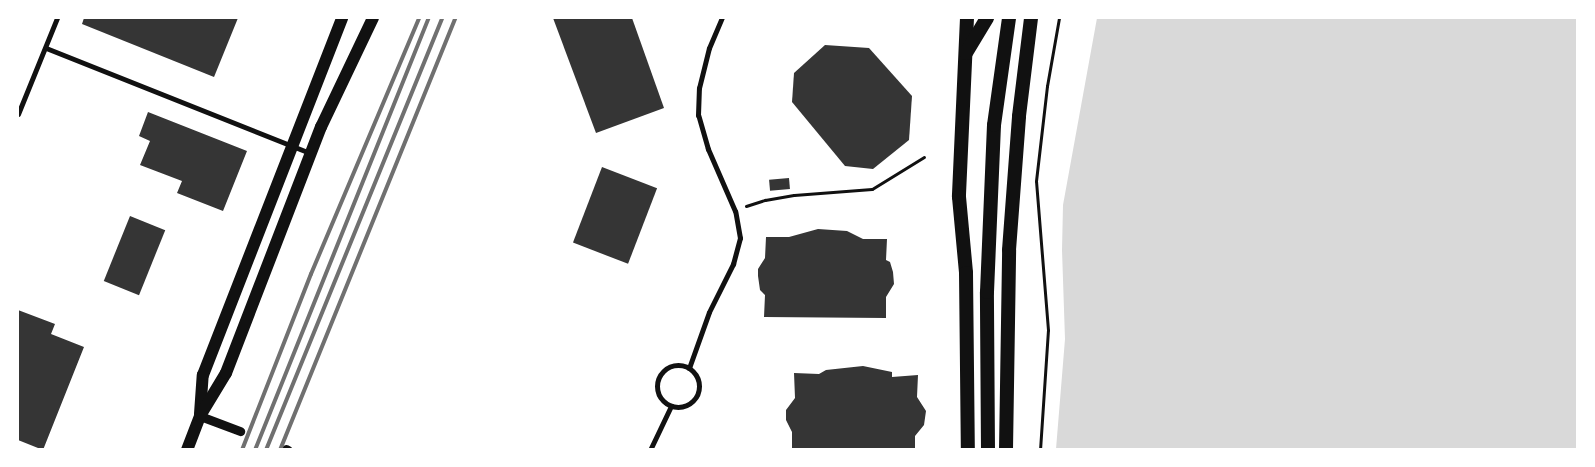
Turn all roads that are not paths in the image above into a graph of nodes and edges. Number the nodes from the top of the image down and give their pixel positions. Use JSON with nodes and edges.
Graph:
{"nodes":[{"id":1,"x":57,"y":18,"type":"edge"},
{"id":2,"x":342,"y":18,"type":"edge"},
{"id":3,"x":373,"y":18,"type":"edge"},
{"id":4,"x":722,"y":18,"type":"edge"},
{"id":5,"x":967,"y":18,"type":"edge"},
{"id":6,"x":987,"y":18,"type":"edge"},
{"id":7,"x":1009,"y":18,"type":"edge"},
{"id":8,"x":1031,"y":18,"type":"edge"},
{"id":9,"x":46,"y":48,"type":"junction"},
{"id":10,"x":965,"y":56,"type":"junction"},
{"id":11,"x":18,"y":114,"type":"edge"},
{"id":12,"x":290,"y":146,"type":"junction"},
{"id":13,"x":310,"y":154,"type":"junction"},
{"id":14,"x":688,"y":368,"type":"junction"},
{"id":15,"x":671,"y":406,"type":"junction"},
{"id":16,"x":200,"y":416,"type":"junction"},
{"id":17,"x":240,"y":431,"type":"dead end"},
{"id":18,"x":187,"y":450,"type":"edge"},
{"id":19,"x":650,"y":450,"type":"edge"},
{"id":20,"x":968,"y":450,"type":"edge"},
{"id":21,"x":988,"y":450,"type":"edge"},
{"id":22,"x":1006,"y":450,"type":"edge"}],
"edges":[{"from":1,"to":9,"type":"street"},
{"from":2,"to":12,"type":"main road"},
{"from":3,"to":13,"type":"main road"},
{"from":4,"to":14,"type":"street"},
{"from":5,"to":10,"type":"highway"},
{"from":6,"to":10,"type":"highway"},
{"from":7,"to":21,"type":"highway"},
{"from":8,"to":22,"type":"highway"},
{"from":9,"to":11,"type":"street"},
{"from":9,"to":12,"type":"street"},
{"from":10,"to":20,"type":"highway"},
{"from":12,"to":13,"type":"street"},
{"from":12,"to":16,"type":"main road"},
{"from":13,"to":16,"type":"main road"},
{"from":14,"to":15,"type":"street"},
{"from":14,"to":15,"type":"street"},
{"from":15,"to":19,"type":"street"},
{"from":16,"to":17,"type":"street"},
{"from":16,"to":18,"type":"main road"}]}
